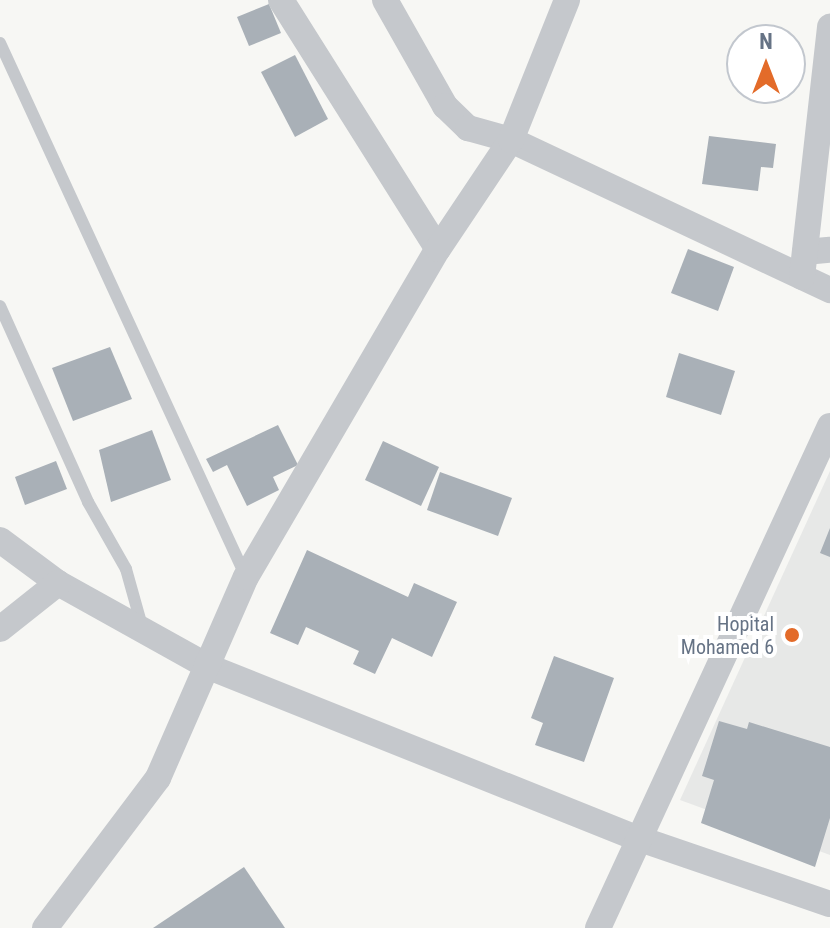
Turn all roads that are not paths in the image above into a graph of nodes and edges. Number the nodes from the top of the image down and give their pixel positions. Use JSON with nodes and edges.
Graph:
{"nodes":[{"id":1,"x":281,"y":0,"type":"edge"},
{"id":2,"x":385,"y":0,"type":"edge"},
{"id":3,"x":567,"y":0,"type":"edge"},
{"id":4,"x":830,"y":27,"type":"edge"},
{"id":5,"x":0,"y":43,"type":"edge"},
{"id":6,"x":511,"y":140,"type":"junction"},
{"id":7,"x":438,"y":249,"type":"junction"},
{"id":8,"x":813,"y":260,"type":"edge"},
{"id":9,"x":830,"y":290,"type":"edge"},
{"id":10,"x":0,"y":306,"type":"edge"},
{"id":11,"x":830,"y":426,"type":"edge"},
{"id":12,"x":0,"y":540,"type":"edge"},
{"id":13,"x":246,"y":577,"type":"junction"},
{"id":14,"x":58,"y":583,"type":"junction"},
{"id":15,"x":0,"y":629,"type":"edge"},
{"id":16,"x":143,"y":630,"type":"junction"},
{"id":17,"x":209,"y":667,"type":"junction"},
{"id":18,"x":637,"y":838,"type":"junction"},
{"id":19,"x":830,"y":904,"type":"edge"},
{"id":20,"x":45,"y":928,"type":"edge"},
{"id":21,"x":598,"y":928,"type":"edge"}],
"edges":[{"from":1,"to":7,"type":"street"},
{"from":2,"to":6,"type":"street"},
{"from":3,"to":6,"type":"street"},
{"from":4,"to":8,"type":"street"},
{"from":5,"to":13,"type":"lane"},
{"from":6,"to":7,"type":"street"},
{"from":6,"to":8,"type":"street"},
{"from":7,"to":13,"type":"street"},
{"from":8,"to":9,"type":"street"},
{"from":10,"to":16,"type":"lane"},
{"from":11,"to":18,"type":"street"},
{"from":12,"to":14,"type":"street"},
{"from":13,"to":17,"type":"street"},
{"from":14,"to":15,"type":"street"},
{"from":14,"to":16,"type":"street"},
{"from":16,"to":17,"type":"street"},
{"from":17,"to":18,"type":"street"},
{"from":17,"to":20,"type":"street"},
{"from":18,"to":19,"type":"street"},
{"from":18,"to":21,"type":"street"}]}
